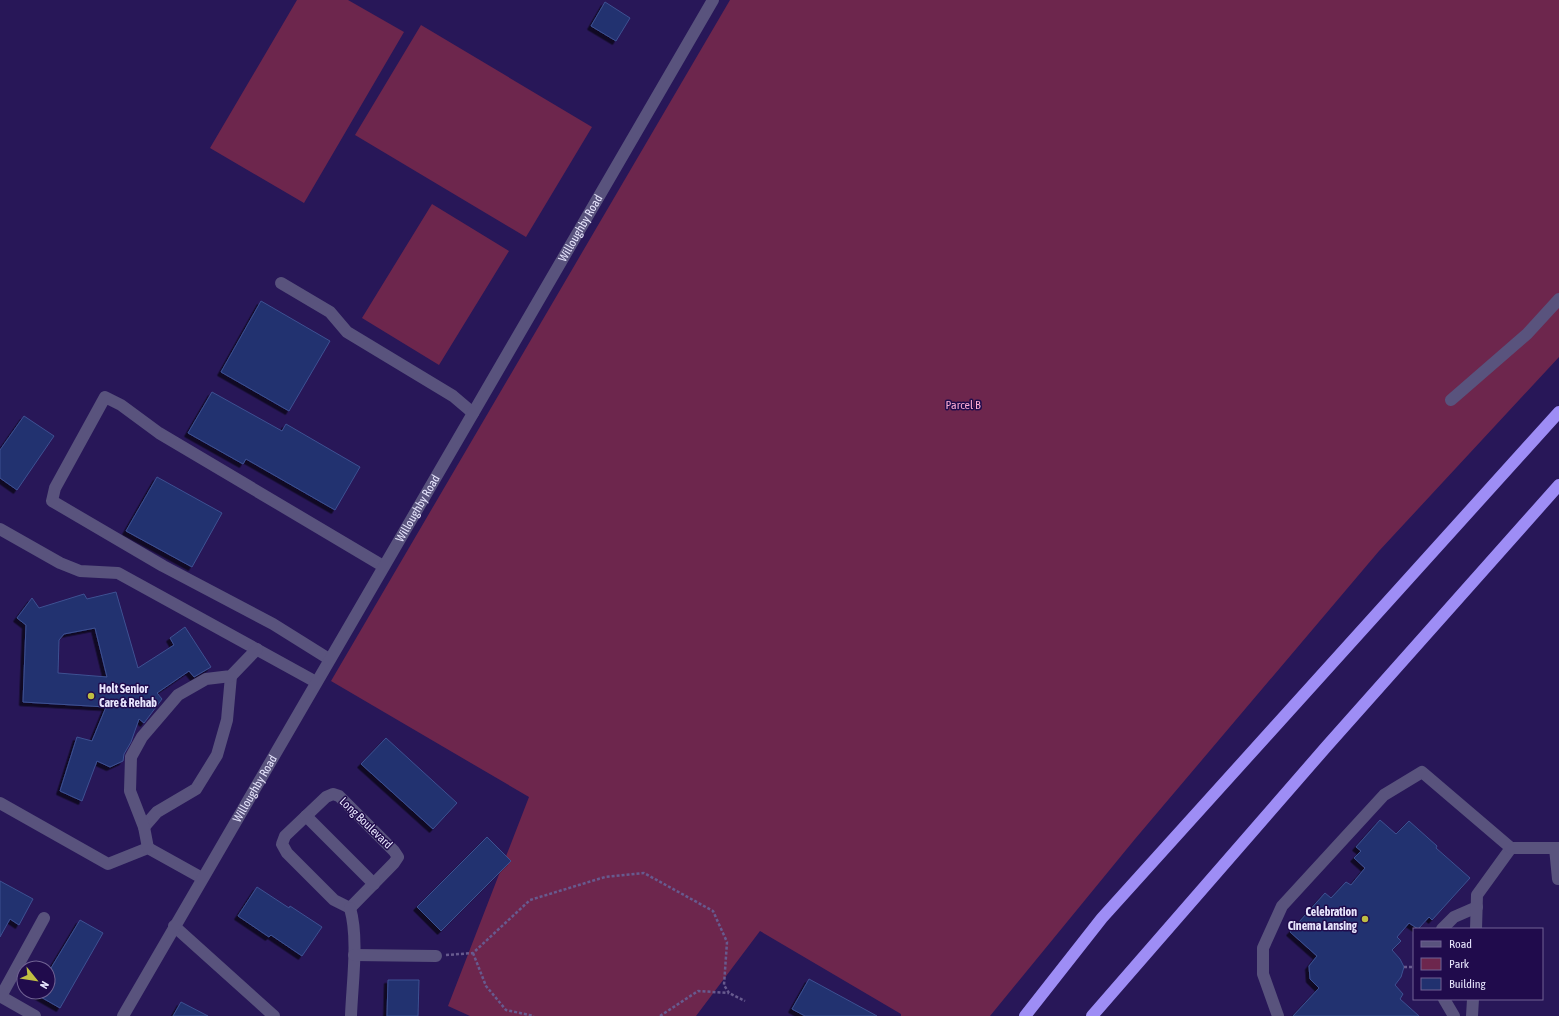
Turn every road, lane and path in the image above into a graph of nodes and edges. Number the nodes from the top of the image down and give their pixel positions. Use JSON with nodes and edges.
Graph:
{"nodes":[{"id":1,"x":712,"y":0,"type":"edge"},
{"id":2,"x":281,"y":283,"type":"dead end"},
{"id":3,"x":1559,"y":299,"type":"edge"},
{"id":4,"x":1451,"y":400,"type":"dead end"},
{"id":5,"x":1559,"y":412,"type":"edge"},
{"id":6,"x":473,"y":413,"type":"junction"},
{"id":7,"x":1559,"y":485,"type":"edge"},
{"id":8,"x":0,"y":529,"type":"edge"},
{"id":9,"x":383,"y":566,"type":"junction"},
{"id":10,"x":257,"y":649,"type":"junction"},
{"id":11,"x":329,"y":659,"type":"junction"},
{"id":12,"x":231,"y":676,"type":"junction"},
{"id":13,"x":316,"y":682,"type":"junction"},
{"id":14,"x":0,"y":803,"type":"edge"},
{"id":15,"x":306,"y":816,"type":"junction"},
{"id":16,"x":144,"y":827,"type":"junction"},
{"id":17,"x":148,"y":848,"type":"junction"},
{"id":18,"x":1511,"y":848,"type":"junction"},
{"id":19,"x":1557,"y":848,"type":"edge"},
{"id":20,"x":202,"y":878,"type":"junction"},
{"id":21,"x":1558,"y":879,"type":"dead end"},
{"id":22,"x":374,"y":884,"type":"junction"},
{"id":23,"x":1477,"y":906,"type":"junction"},
{"id":24,"x":350,"y":908,"type":"junction"},
{"id":25,"x":44,"y":918,"type":"dead end"},
{"id":26,"x":174,"y":926,"type":"junction"},
{"id":27,"x":1443,"y":928,"type":"edge"},
{"id":28,"x":1476,"y":928,"type":"edge"},
{"id":29,"x":473,"y":953,"type":"junction"},
{"id":30,"x":354,"y":955,"type":"junction"},
{"id":31,"x":436,"y":956,"type":"joint"},
{"id":32,"x":1404,"y":967,"type":"dead end"},
{"id":33,"x":1413,"y":967,"type":"edge"},
{"id":34,"x":729,"y":993,"type":"junction"},
{"id":35,"x":0,"y":996,"type":"edge"},
{"id":36,"x":1445,"y":1000,"type":"edge"},
{"id":37,"x":1473,"y":1000,"type":"edge"},
{"id":38,"x":745,"y":1001,"type":"dead end"},
{"id":39,"x":35,"y":1016,"type":"edge"},
{"id":40,"x":123,"y":1016,"type":"edge"},
{"id":41,"x":274,"y":1016,"type":"edge"},
{"id":42,"x":351,"y":1016,"type":"edge"},
{"id":43,"x":534,"y":1016,"type":"edge"},
{"id":44,"x":660,"y":1016,"type":"edge"},
{"id":45,"x":1025,"y":1016,"type":"edge"},
{"id":46,"x":1092,"y":1016,"type":"edge"},
{"id":47,"x":1278,"y":1016,"type":"edge"},
{"id":48,"x":1454,"y":1016,"type":"edge"},
{"id":49,"x":1472,"y":1016,"type":"edge"}],
"edges":[{"from":1,"to":6,"type":"street","name":"Willoughby Road"},
{"from":2,"to":6,"type":"street"},
{"from":3,"to":4,"type":"street"},
{"from":5,"to":45,"type":"highway"},
{"from":6,"to":9,"type":"street","name":"Willoughby Road"},
{"from":7,"to":46,"type":"highway"},
{"from":8,"to":10,"type":"street"},
{"from":9,"to":11,"type":"street","name":"Willoughby Road"},
{"from":9,"to":11,"type":"street"},
{"from":10,"to":12,"type":"street"},
{"from":10,"to":13,"type":"street"},
{"from":11,"to":13,"type":"street","name":"Willoughby Road"},
{"from":12,"to":16,"type":"street"},
{"from":12,"to":16,"type":"street"},
{"from":13,"to":20,"type":"street","name":"Willoughby Road"},
{"from":14,"to":17,"type":"street"},
{"from":15,"to":22,"type":"street"},
{"from":15,"to":22,"type":"street","name":"Long Boulevard"},
{"from":15,"to":24,"type":"street","name":"Long Boulevard"},
{"from":16,"to":17,"type":"street"},
{"from":17,"to":20,"type":"street"},
{"from":18,"to":19,"type":"street"},
{"from":18,"to":23,"type":"street"},
{"from":18,"to":47,"type":"street"},
{"from":19,"to":21,"type":"street"},
{"from":20,"to":26,"type":"street","name":"Willoughby Road"},
{"from":22,"to":24,"type":"street","name":"Long Boulevard"},
{"from":23,"to":27,"type":"street"},
{"from":23,"to":28,"type":"street"},
{"from":24,"to":30,"type":"street"},
{"from":25,"to":35,"type":"street"},
{"from":26,"to":40,"type":"street","name":"Willoughby Road"},
{"from":26,"to":41,"type":"street"},
{"from":29,"to":31,"type":"path"},
{"from":29,"to":34,"type":"path"},
{"from":29,"to":43,"type":"path"},
{"from":30,"to":31,"type":"street"},
{"from":30,"to":42,"type":"street"},
{"from":32,"to":33,"type":"path"},
{"from":34,"to":38,"type":"path"},
{"from":34,"to":44,"type":"path"},
{"from":35,"to":39,"type":"street"},
{"from":36,"to":48,"type":"street"},
{"from":37,"to":49,"type":"street"}]}
